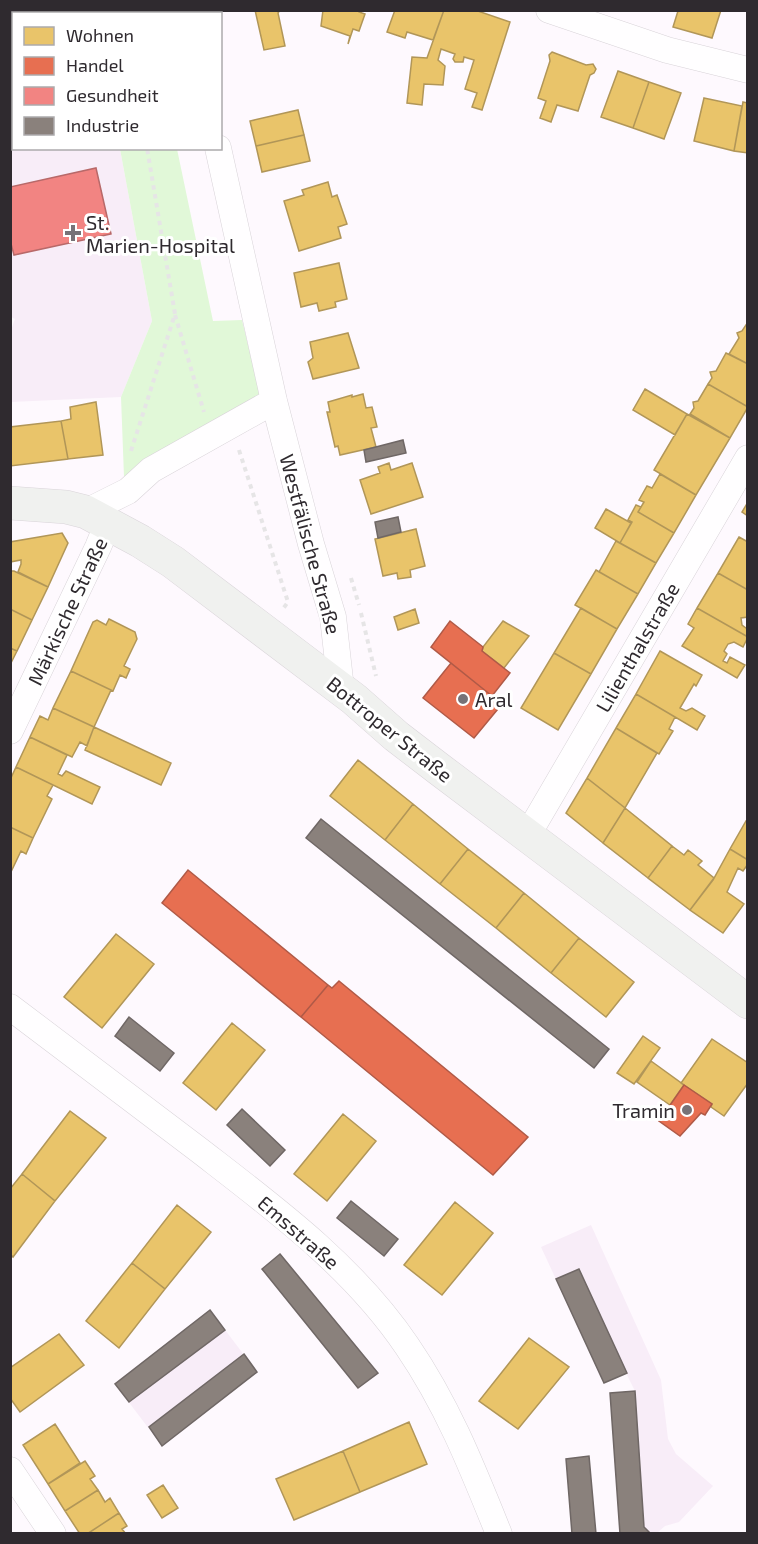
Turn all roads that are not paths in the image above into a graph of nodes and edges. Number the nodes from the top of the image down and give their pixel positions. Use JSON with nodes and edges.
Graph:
{"nodes":[{"id":1,"x":549,"y":10,"type":"edge"},
{"id":2,"x":747,"y":70,"type":"edge"},
{"id":3,"x":218,"y":150,"type":"edge"},
{"id":4,"x":274,"y":400,"type":"junction"},
{"id":5,"x":747,"y":458,"type":"edge"},
{"id":6,"x":10,"y":503,"type":"edge"},
{"id":7,"x":97,"y":518,"type":"junction"},
{"id":8,"x":341,"y":690,"type":"junction"},
{"id":9,"x":10,"y":730,"type":"edge"},
{"id":10,"x":526,"y":836,"type":"junction"},
{"id":11,"x":747,"y":1002,"type":"edge"},
{"id":12,"x":10,"y":1007,"type":"edge"},
{"id":13,"x":10,"y":1470,"type":"edge"},
{"id":14,"x":52,"y":1533,"type":"edge"},
{"id":15,"x":499,"y":1533,"type":"edge"}],
"edges":[{"from":1,"to":2,"type":"street"},
{"from":3,"to":4,"type":"street","name":"Westfälische Straße"},
{"from":4,"to":7,"type":"street"},
{"from":4,"to":8,"type":"street","name":"Westfälische Straße"},
{"from":5,"to":10,"type":"street","name":"Lilienthalstraße"},
{"from":6,"to":7,"type":"main road","name":"Bottroper Straße"},
{"from":7,"to":8,"type":"main road","name":"Bottroper Straße"},
{"from":7,"to":9,"type":"street","name":"Märkische Straße"},
{"from":8,"to":10,"type":"main road","name":"Bottroper Straße"},
{"from":10,"to":11,"type":"main road","name":"Bottroper Straße"},
{"from":12,"to":15,"type":"street","name":"Emsstraße"},
{"from":13,"to":14,"type":"street"}]}
